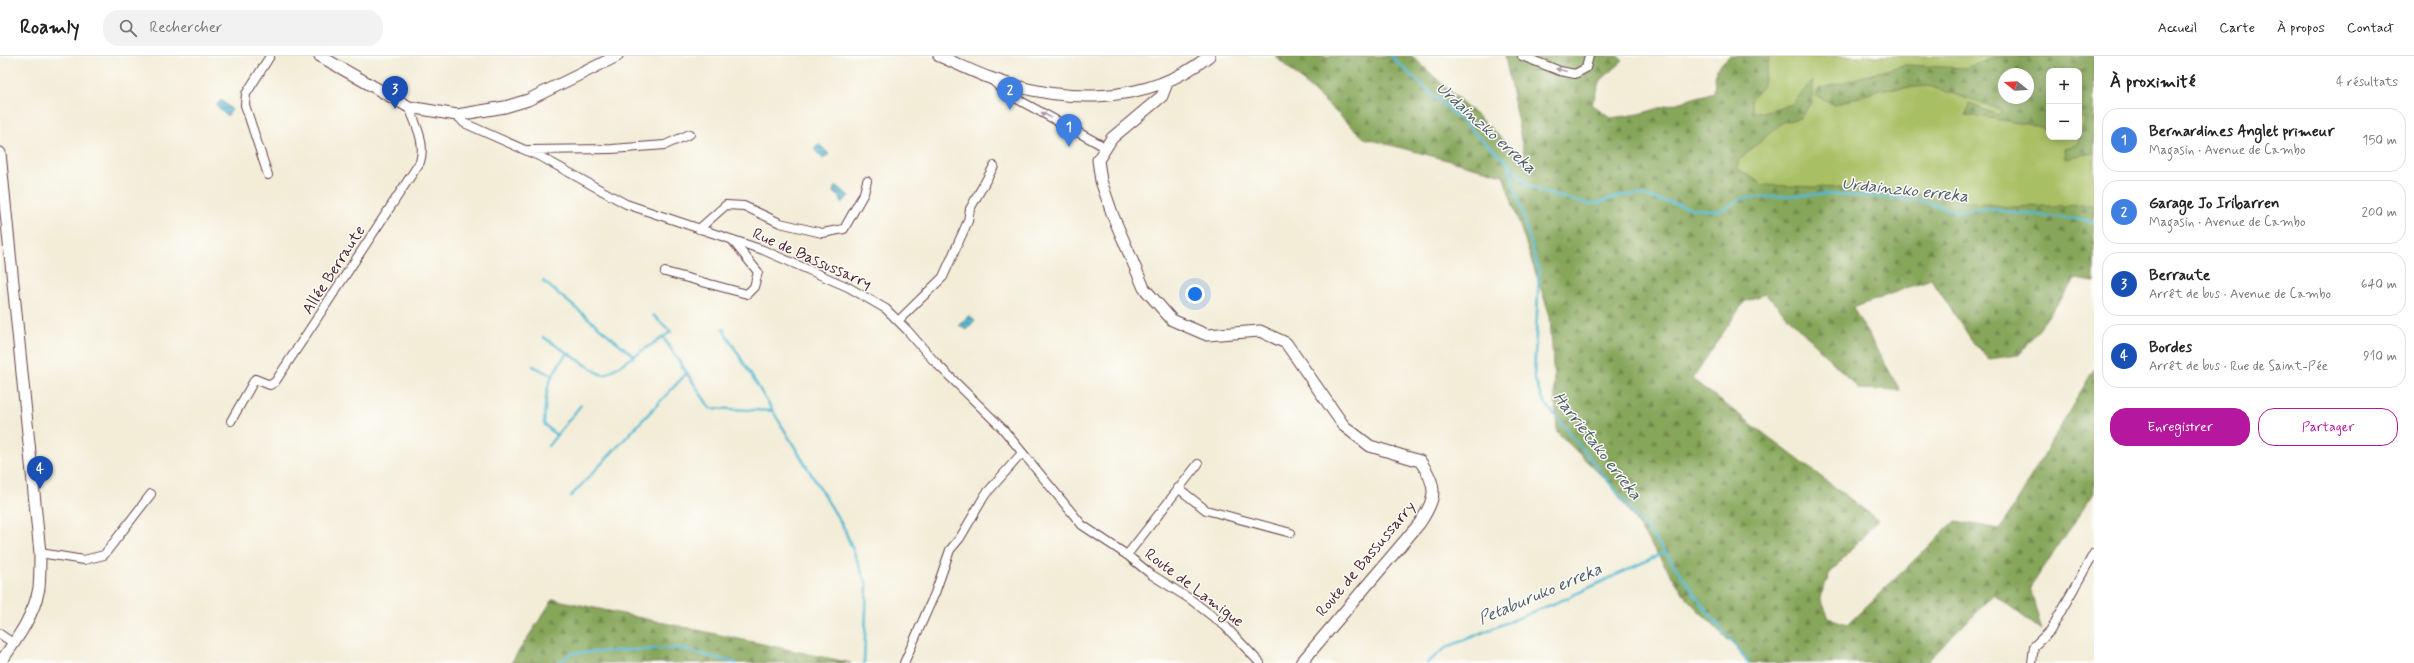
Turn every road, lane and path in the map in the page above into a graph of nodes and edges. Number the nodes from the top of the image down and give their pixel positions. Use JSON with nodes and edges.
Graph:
{"nodes":[{"id":1,"x":270,"y":56,"type":"edge"},
{"id":2,"x":320,"y":56,"type":"edge"},
{"id":3,"x":617,"y":56,"type":"edge"},
{"id":4,"x":940,"y":56,"type":"edge"},
{"id":5,"x":1209,"y":56,"type":"edge"},
{"id":6,"x":1522,"y":56,"type":"edge"},
{"id":7,"x":1589,"y":56,"type":"edge"},
{"id":8,"x":990,"y":78,"type":"junction"},
{"id":9,"x":1167,"y":83,"type":"junction"},
{"id":10,"x":409,"y":107,"type":"junction"},
{"id":11,"x":457,"y":115,"type":"junction"},
{"id":12,"x":690,"y":134,"type":"dead end"},
{"id":13,"x":1105,"y":147,"type":"junction"},
{"id":14,"x":526,"y":150,"type":"junction"},
{"id":15,"x":0,"y":153,"type":"edge"},
{"id":16,"x":994,"y":166,"type":"dead end"},
{"id":17,"x":268,"y":175,"type":"dead end"},
{"id":18,"x":866,"y":181,"type":"dead end"},
{"id":19,"x":699,"y":229,"type":"junction"},
{"id":20,"x":732,"y":240,"type":"junction"},
{"id":21,"x":665,"y":272,"type":"dead end"},
{"id":22,"x":898,"y":321,"type":"junction"},
{"id":23,"x":231,"y":421,"type":"dead end"},
{"id":24,"x":1022,"y":453,"type":"junction"},
{"id":25,"x":1198,"y":464,"type":"dead end"},
{"id":26,"x":1178,"y":488,"type":"junction"},
{"id":27,"x":151,"y":494,"type":"dead end"},
{"id":28,"x":1291,"y":533,"type":"dead end"},
{"id":29,"x":40,"y":553,"type":"junction"},
{"id":30,"x":1127,"y":554,"type":"junction"},
{"id":31,"x":2094,"y":554,"type":"edge"},
{"id":32,"x":0,"y":634,"type":"edge"},
{"id":33,"x":13,"y":643,"type":"junction"},
{"id":34,"x":0,"y":663,"type":"edge"},
{"id":35,"x":904,"y":663,"type":"edge"},
{"id":36,"x":1260,"y":663,"type":"edge"},
{"id":37,"x":1301,"y":663,"type":"edge"},
{"id":38,"x":2032,"y":663,"type":"edge"}],
"edges":[{"from":1,"to":17,"type":"street"},
{"from":2,"to":10,"type":"street"},
{"from":3,"to":11,"type":"street"},
{"from":4,"to":8,"type":"street"},
{"from":5,"to":9,"type":"street"},
{"from":7,"to":6,"type":"street","one_way":true},
{"from":8,"to":9,"type":"street"},
{"from":13,"to":8,"type":"street","one_way":true},
{"from":9,"to":13,"type":"street","name":"Route de Bassussarry"},
{"from":10,"to":11,"type":"street"},
{"from":10,"to":23,"type":"street","name":"Allée Berraute"},
{"from":11,"to":14,"type":"street","name":"Rue de Bassussarry"},
{"from":12,"to":14,"type":"street"},
{"from":13,"to":37,"type":"street","name":"Route de Bassussarry"},
{"from":14,"to":19,"type":"street","name":"Rue de Bassussarry"},
{"from":15,"to":29,"type":"street"},
{"from":16,"to":22,"type":"street"},
{"from":18,"to":19,"type":"street"},
{"from":19,"to":20,"type":"street","name":"Rue de Bassussarry"},
{"from":20,"to":21,"type":"street"},
{"from":20,"to":22,"type":"street","name":"Rue de Bassussarry"},
{"from":22,"to":24,"type":"street","name":"Rue de Bassussarry"},
{"from":24,"to":30,"type":"street","name":"Rue de Bassussarry"},
{"from":24,"to":35,"type":"street"},
{"from":25,"to":26,"type":"street"},
{"from":26,"to":28,"type":"street"},
{"from":26,"to":30,"type":"street"},
{"from":27,"to":29,"type":"street"},
{"from":29,"to":33,"type":"street"},
{"from":30,"to":36,"type":"street","name":"Route de Lamigue"},
{"from":31,"to":38,"type":"street"},
{"from":32,"to":33,"type":"street"},
{"from":33,"to":34,"type":"street"}]}
